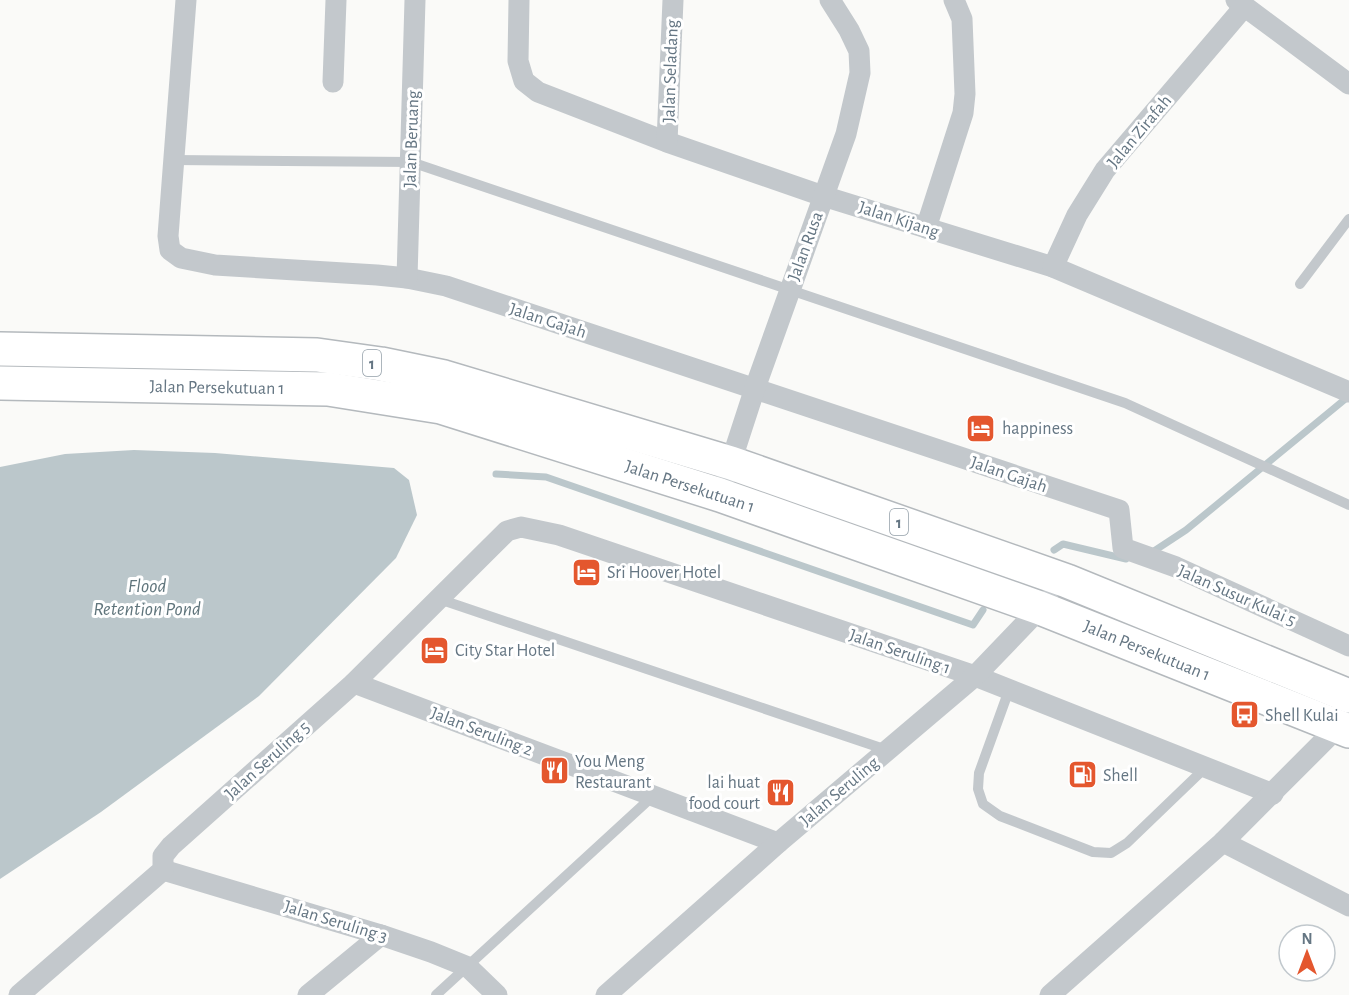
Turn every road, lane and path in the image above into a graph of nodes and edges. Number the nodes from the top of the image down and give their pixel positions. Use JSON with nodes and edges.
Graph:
{"nodes":[{"id":1,"x":186,"y":0,"type":"edge"},
{"id":2,"x":336,"y":0,"type":"edge"},
{"id":3,"x":415,"y":0,"type":"edge"},
{"id":4,"x":519,"y":0,"type":"edge"},
{"id":5,"x":673,"y":0,"type":"edge"},
{"id":6,"x":830,"y":0,"type":"edge"},
{"id":7,"x":954,"y":0,"type":"edge"},
{"id":8,"x":1240,"y":3,"type":"edge"},
{"id":9,"x":333,"y":82,"type":"dead end"},
{"id":10,"x":1349,"y":84,"type":"edge"},
{"id":11,"x":667,"y":142,"type":"junction"},
{"id":12,"x":174,"y":160,"type":"junction"},
{"id":13,"x":411,"y":162,"type":"junction"},
{"id":14,"x":823,"y":195,"type":"junction"},
{"id":15,"x":1349,"y":219,"type":"edge"},
{"id":16,"x":926,"y":228,"type":"junction"},
{"id":17,"x":1053,"y":267,"type":"junction"},
{"id":18,"x":407,"y":278,"type":"junction"},
{"id":19,"x":1300,"y":284,"type":"dead end"},
{"id":20,"x":790,"y":290,"type":"junction"},
{"id":21,"x":0,"y":349,"type":"edge"},
{"id":22,"x":0,"y":383,"type":"edge"},
{"id":23,"x":755,"y":388,"type":"junction"},
{"id":24,"x":1349,"y":392,"type":"edge"},
{"id":25,"x":731,"y":463,"type":"junction"},
{"id":26,"x":720,"y":495,"type":"junction"},
{"id":27,"x":1349,"y":505,"type":"edge"},
{"id":28,"x":521,"y":527,"type":"joint"},
{"id":29,"x":1123,"y":548,"type":"joint"},
{"id":30,"x":1068,"y":581,"type":"junction"},
{"id":31,"x":439,"y":598,"type":"junction"},
{"id":32,"x":1040,"y":608,"type":"junction"},
{"id":33,"x":1349,"y":646,"type":"edge"},
{"id":34,"x":975,"y":676,"type":"junction"},
{"id":35,"x":354,"y":683,"type":"junction"},
{"id":36,"x":1009,"y":690,"type":"junction"},
{"id":37,"x":1346,"y":717,"type":"edge"},
{"id":38,"x":888,"y":750,"type":"junction"},
{"id":39,"x":1205,"y":768,"type":"junction"},
{"id":40,"x":1273,"y":794,"type":"junction"},
{"id":41,"x":653,"y":796,"type":"junction"},
{"id":42,"x":1223,"y":842,"type":"junction"},
{"id":43,"x":778,"y":843,"type":"junction"},
{"id":44,"x":163,"y":870,"type":"junction"},
{"id":45,"x":1349,"y":906,"type":"edge"},
{"id":46,"x":381,"y":935,"type":"junction"},
{"id":47,"x":468,"y":967,"type":"junction"},
{"id":48,"x":19,"y":995,"type":"edge"},
{"id":49,"x":308,"y":995,"type":"edge"},
{"id":50,"x":436,"y":995,"type":"edge"},
{"id":51,"x":497,"y":995,"type":"edge"},
{"id":52,"x":606,"y":995,"type":"edge"},
{"id":53,"x":1050,"y":995,"type":"edge"}],
"edges":[{"from":1,"to":12,"type":"street","name":"Jalan Gajah"},
{"from":2,"to":9,"type":"street"},
{"from":3,"to":13,"type":"street","name":"Jalan Beruang"},
{"from":4,"to":11,"type":"street","name":"Jalan Kijang"},
{"from":5,"to":11,"type":"street","name":"Jalan Seladang"},
{"from":6,"to":14,"type":"street","name":"Jalan Rusa"},
{"from":7,"to":16,"type":"street"},
{"from":8,"to":10,"type":"street"},
{"from":8,"to":17,"type":"street","name":"Jalan Zirafah"},
{"from":11,"to":14,"type":"street","name":"Jalan Kijang"},
{"from":12,"to":13,"type":"lane"},
{"from":12,"to":18,"type":"street","name":"Jalan Gajah"},
{"from":13,"to":18,"type":"street","name":"Jalan Beruang"},
{"from":13,"to":20,"type":"lane"},
{"from":14,"to":16,"type":"street","name":"Jalan Kijang"},
{"from":14,"to":20,"type":"street","name":"Jalan Rusa"},
{"from":15,"to":19,"type":"lane"},
{"from":16,"to":17,"type":"street","name":"Jalan Kijang"},
{"from":17,"to":24,"type":"street","name":"Jalan Kijang"},
{"from":18,"to":23,"type":"street","name":"Jalan Gajah"},
{"from":20,"to":23,"type":"street","name":"Jalan Rusa"},
{"from":20,"to":27,"type":"lane"},
{"from":21,"to":25,"type":"highway","name":"Jalan Persekutuan 1","number":"1"},
{"from":22,"to":26,"type":"highway","name":"Jalan Persekutuan 1","number":"1"},
{"from":23,"to":25,"type":"street","name":"Jalan Rusa"},
{"from":23,"to":29,"type":"street","name":"Jalan Gajah"},
{"from":25,"to":26,"type":"street","name":"Jalan Rusa"},
{"from":25,"to":30,"type":"highway","name":"Jalan Persekutuan 1","number":"1"},
{"from":26,"to":32,"type":"highway","name":"Jalan Persekutuan 1","number":"1"},
{"from":28,"to":31,"type":"street","name":"Jalan Seruling 5"},
{"from":28,"to":34,"type":"street","name":"Jalan Seruling 1"},
{"from":29,"to":33,"type":"street","name":"Jalan Susur Kulai 5"},
{"from":30,"to":32,"type":"street","name":"Jalan Seruling"},
{"from":30,"to":37,"type":"highway","name":"Jalan Persekutuan 1","number":"1"},
{"from":31,"to":35,"type":"street","name":"Jalan Seruling 5"},
{"from":31,"to":38,"type":"lane"},
{"from":32,"to":34,"type":"street","name":"Jalan Seruling"},
{"from":32,"to":37,"type":"highway","name":"Jalan Persekutuan 1","number":"1"},
{"from":34,"to":36,"type":"street","name":"Jalan Seruling 1"},
{"from":34,"to":38,"type":"street","name":"Jalan Seruling"},
{"from":35,"to":41,"type":"street","name":"Jalan Seruling 2"},
{"from":35,"to":44,"type":"street","name":"Jalan Seruling 5"},
{"from":36,"to":39,"type":"street","name":"Jalan Seruling 1"},
{"from":36,"to":39,"type":"lane"},
{"from":37,"to":40,"type":"street"},
{"from":38,"to":43,"type":"street","name":"Jalan Seruling"},
{"from":39,"to":40,"type":"street","name":"Jalan Seruling 1"},
{"from":40,"to":42,"type":"street"},
{"from":41,"to":43,"type":"street","name":"Jalan Seruling 2"},
{"from":41,"to":47,"type":"lane"},
{"from":42,"to":45,"type":"street"},
{"from":42,"to":53,"type":"street"},
{"from":43,"to":52,"type":"street","name":"Jalan Seruling"},
{"from":44,"to":46,"type":"street","name":"Jalan Seruling 3"},
{"from":44,"to":48,"type":"street","name":"Jalan Seruling 5"},
{"from":46,"to":47,"type":"street","name":"Jalan Seruling 3"},
{"from":46,"to":49,"type":"street"},
{"from":47,"to":50,"type":"lane"},
{"from":47,"to":51,"type":"street","name":"Jalan Seruling 3"}]}
